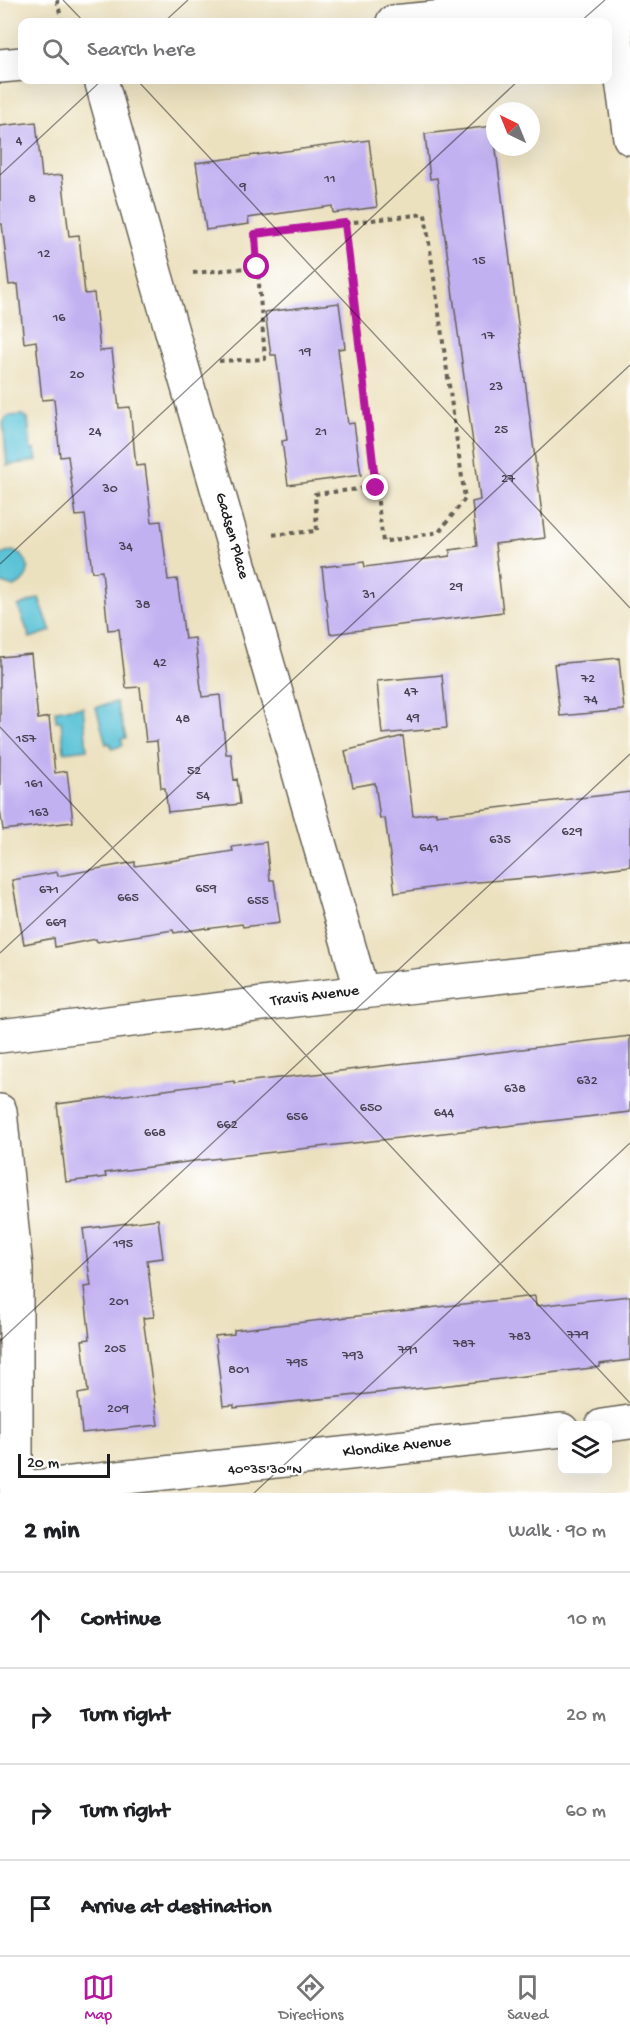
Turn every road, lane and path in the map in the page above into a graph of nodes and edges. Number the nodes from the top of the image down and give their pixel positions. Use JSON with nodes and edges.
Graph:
{"nodes":[{"id":1,"x":57,"y":0,"type":"edge"},
{"id":2,"x":615,"y":0,"type":"edge"},
{"id":3,"x":61,"y":18,"type":"edge"},
{"id":4,"x":433,"y":18,"type":"edge"},
{"id":5,"x":18,"y":64,"type":"edge"},
{"id":6,"x":0,"y":66,"type":"edge"},
{"id":7,"x":102,"y":84,"type":"edge"},
{"id":8,"x":630,"y":138,"type":"edge"},
{"id":9,"x":345,"y":223,"type":"junction"},
{"id":10,"x":257,"y":267,"type":"junction"},
{"id":11,"x":193,"y":273,"type":"dead end"},
{"id":12,"x":219,"y":362,"type":"dead end"},
{"id":13,"x":376,"y":488,"type":"junction"},
{"id":14,"x":269,"y":535,"type":"dead end"},
{"id":15,"x":630,"y":962,"type":"edge"},
{"id":16,"x":362,"y":992,"type":"junction"},
{"id":17,"x":0,"y":1036,"type":"edge"},
{"id":18,"x":0,"y":1111,"type":"edge"},
{"id":19,"x":630,"y":1422,"type":"edge"},
{"id":20,"x":612,"y":1424,"type":"edge"},
{"id":21,"x":558,"y":1430,"type":"edge"},
{"id":22,"x":16,"y":1491,"type":"edge"}],
"edges":[{"from":1,"to":3,"type":"path"},
{"from":2,"to":4,"type":"street"},
{"from":2,"to":8,"type":"street"},
{"from":5,"to":6,"type":"street"},
{"from":7,"to":16,"type":"street","name":"Gadsen Place"},
{"from":9,"to":10,"type":"path"},
{"from":9,"to":13,"type":"path"},
{"from":9,"to":13,"type":"path"},
{"from":10,"to":11,"type":"path"},
{"from":10,"to":12,"type":"path"},
{"from":13,"to":14,"type":"path"},
{"from":15,"to":16,"type":"street","name":"Travis Avenue"},
{"from":16,"to":17,"type":"street","name":"Travis Avenue"},
{"from":18,"to":22,"type":"street"},
{"from":19,"to":20,"type":"street"},
{"from":21,"to":22,"type":"street","name":"Klondike Avenue"}]}
